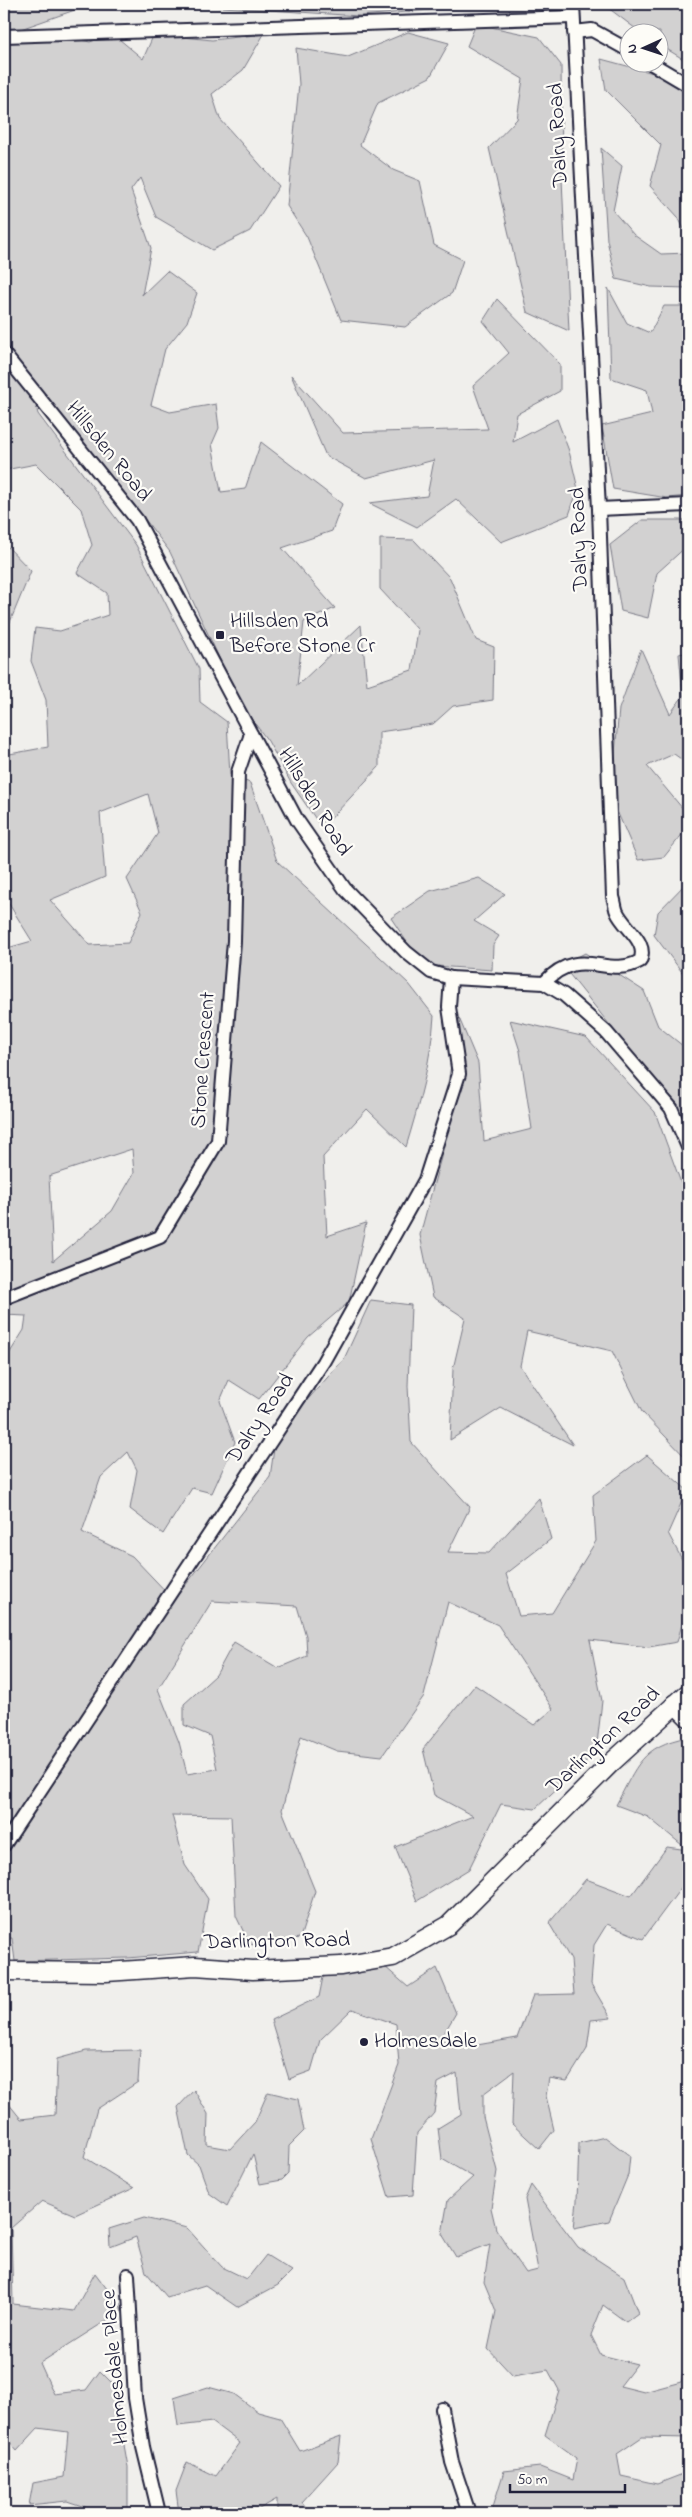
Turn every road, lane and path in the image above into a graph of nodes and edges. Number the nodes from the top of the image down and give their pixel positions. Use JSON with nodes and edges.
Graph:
{"nodes":[{"id":1,"x":573,"y":10,"type":"edge"},
{"id":2,"x":574,"y":32,"type":"junction"},
{"id":3,"x":4,"y":36,"type":"edge"},
{"id":4,"x":620,"y":45,"type":"edge"},
{"id":5,"x":666,"y":72,"type":"edge"},
{"id":6,"x":688,"y":85,"type":"edge"},
{"id":7,"x":4,"y":354,"type":"edge"},
{"id":8,"x":688,"y":505,"type":"edge"},
{"id":9,"x":599,"y":509,"type":"junction"},
{"id":10,"x":251,"y":734,"type":"junction"},
{"id":11,"x":451,"y":978,"type":"junction"},
{"id":12,"x":544,"y":983,"type":"junction"},
{"id":13,"x":688,"y":1147,"type":"edge"},
{"id":14,"x":4,"y":1298,"type":"edge"},
{"id":15,"x":682,"y":1698,"type":"edge"},
{"id":16,"x":688,"y":1717,"type":"edge"},
{"id":17,"x":4,"y":1845,"type":"edge"},
{"id":18,"x":4,"y":1971,"type":"edge"},
{"id":19,"x":128,"y":2275,"type":"dead end"},
{"id":20,"x":442,"y":2409,"type":"dead end"},
{"id":21,"x":159,"y":2513,"type":"edge"},
{"id":22,"x":468,"y":2513,"type":"edge"}],
"edges":[{"from":1,"to":2,"type":"street","name":"Dalry Road"},
{"from":1,"to":3,"type":"street"},
{"from":2,"to":4,"type":"street"},
{"from":2,"to":9,"type":"street","name":"Dalry Road"},
{"from":5,"to":6,"type":"street"},
{"from":7,"to":10,"type":"street","name":"Hillsden Road"},
{"from":8,"to":9,"type":"street"},
{"from":9,"to":12,"type":"street","name":"Dalry Road"},
{"from":10,"to":11,"type":"street","name":"Hillsden Road"},
{"from":10,"to":14,"type":"street","name":"Stone Crescent"},
{"from":11,"to":12,"type":"street","name":"Hillsden Road"},
{"from":11,"to":17,"type":"street","name":"Dalry Road"},
{"from":12,"to":13,"type":"street","name":"Hillsden Road"},
{"from":15,"to":16,"type":"street"},
{"from":15,"to":18,"type":"street","name":"Darlington Road"},
{"from":19,"to":21,"type":"street","name":"Holmesdale Place"},
{"from":20,"to":22,"type":"street"}]}
